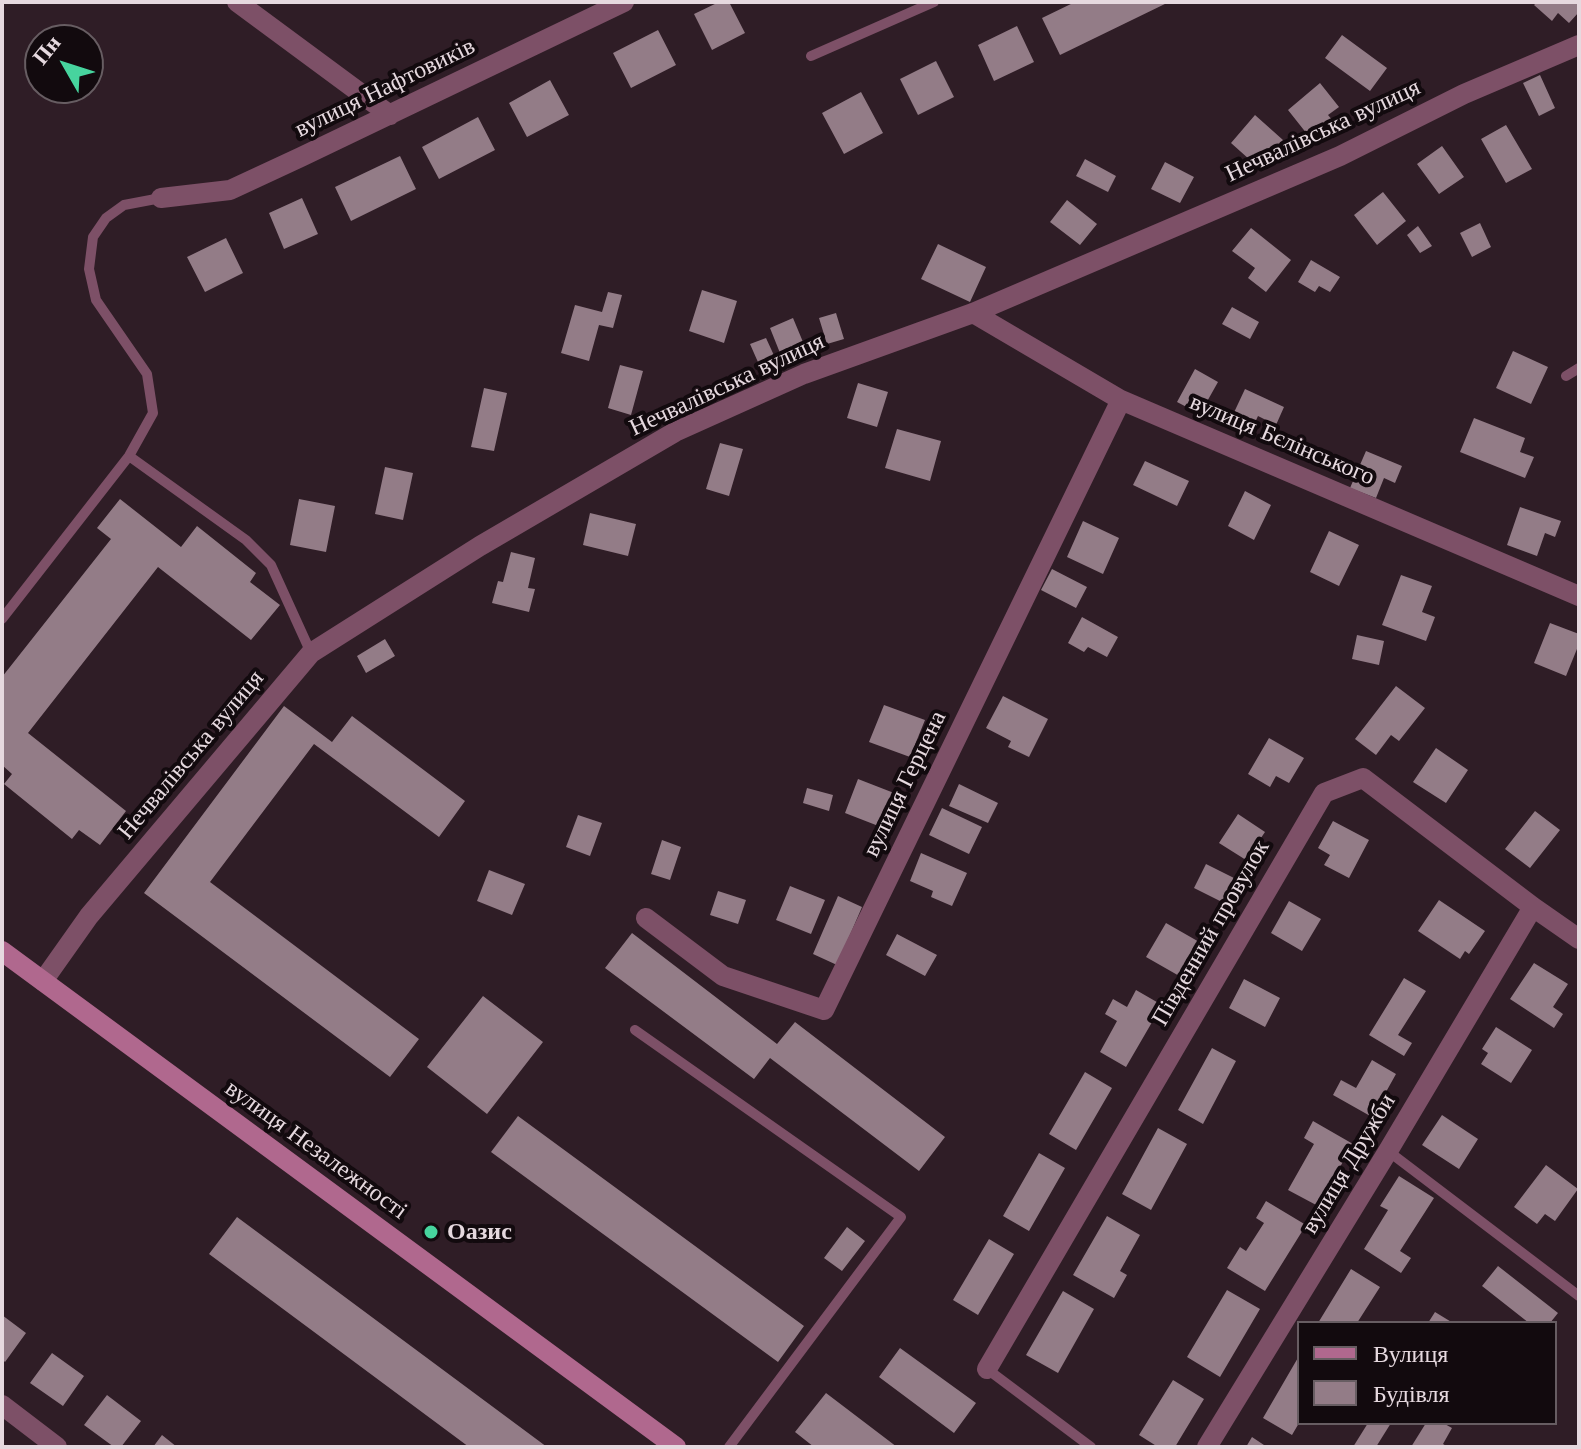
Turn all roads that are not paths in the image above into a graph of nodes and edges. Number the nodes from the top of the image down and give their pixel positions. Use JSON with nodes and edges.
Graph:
{"nodes":[{"id":1,"x":237,"y":2,"type":"edge"},
{"id":2,"x":624,"y":2,"type":"edge"},
{"id":3,"x":934,"y":2,"type":"edge"},
{"id":4,"x":1579,"y":45,"type":"edge"},
{"id":5,"x":811,"y":56,"type":"dead end"},
{"id":6,"x":390,"y":115,"type":"junction"},
{"id":7,"x":161,"y":198,"type":"joint"},
{"id":8,"x":973,"y":313,"type":"junction"},
{"id":9,"x":1579,"y":368,"type":"edge"},
{"id":10,"x":1566,"y":376,"type":"dead end"},
{"id":11,"x":1121,"y":400,"type":"junction"},
{"id":12,"x":129,"y":456,"type":"junction"},
{"id":13,"x":1579,"y":596,"type":"edge"},
{"id":14,"x":2,"y":619,"type":"edge"},
{"id":15,"x":311,"y":653,"type":"junction"},
{"id":16,"x":1533,"y":907,"type":"junction"},
{"id":17,"x":646,"y":918,"type":"dead end"},
{"id":18,"x":1579,"y":939,"type":"edge"},
{"id":19,"x":2,"y":951,"type":"edge"},
{"id":20,"x":43,"y":981,"type":"junction"},
{"id":21,"x":635,"y":1030,"type":"dead end"},
{"id":22,"x":1388,"y":1151,"type":"junction"},
{"id":23,"x":1579,"y":1296,"type":"edge"},
{"id":24,"x":987,"y":1369,"type":"joint"},
{"id":25,"x":2,"y":1405,"type":"edge"},
{"id":26,"x":57,"y":1447,"type":"edge"},
{"id":27,"x":676,"y":1447,"type":"edge"},
{"id":28,"x":729,"y":1447,"type":"edge"},
{"id":29,"x":1091,"y":1447,"type":"edge"},
{"id":30,"x":1207,"y":1447,"type":"edge"}],
"edges":[{"from":1,"to":6,"type":"street"},
{"from":2,"to":6,"type":"street","name":"вулиця Нафтовиків"},
{"from":3,"to":5,"type":"lane"},
{"from":4,"to":8,"type":"street","name":"Нечвалівська вулиця"},
{"from":6,"to":7,"type":"street","name":"вулиця Нафтовиків"},
{"from":7,"to":12,"type":"lane"},
{"from":8,"to":11,"type":"street","name":"вулиця Бєлінського"},
{"from":8,"to":15,"type":"street","name":"Нечвалівська вулиця"},
{"from":9,"to":10,"type":"lane"},
{"from":11,"to":13,"type":"street","name":"вулиця Бєлінського"},
{"from":11,"to":17,"type":"street","name":"вулиця Герцена"},
{"from":12,"to":14,"type":"lane"},
{"from":12,"to":15,"type":"lane"},
{"from":15,"to":20,"type":"street","name":"Нечвалівська вулиця"},
{"from":16,"to":18,"type":"street","name":"Південний провулок"},
{"from":16,"to":22,"type":"street","name":"вулиця Дружби"},
{"from":16,"to":24,"type":"street","name":"Південний провулок"},
{"from":19,"to":20,"type":"street","name":"вулиця Незалежності"},
{"from":20,"to":27,"type":"street","name":"вулиця Незалежності"},
{"from":21,"to":28,"type":"lane"},
{"from":22,"to":23,"type":"lane"},
{"from":22,"to":30,"type":"street","name":"вулиця Дружби"},
{"from":24,"to":29,"type":"lane"},
{"from":25,"to":26,"type":"street"}]}
